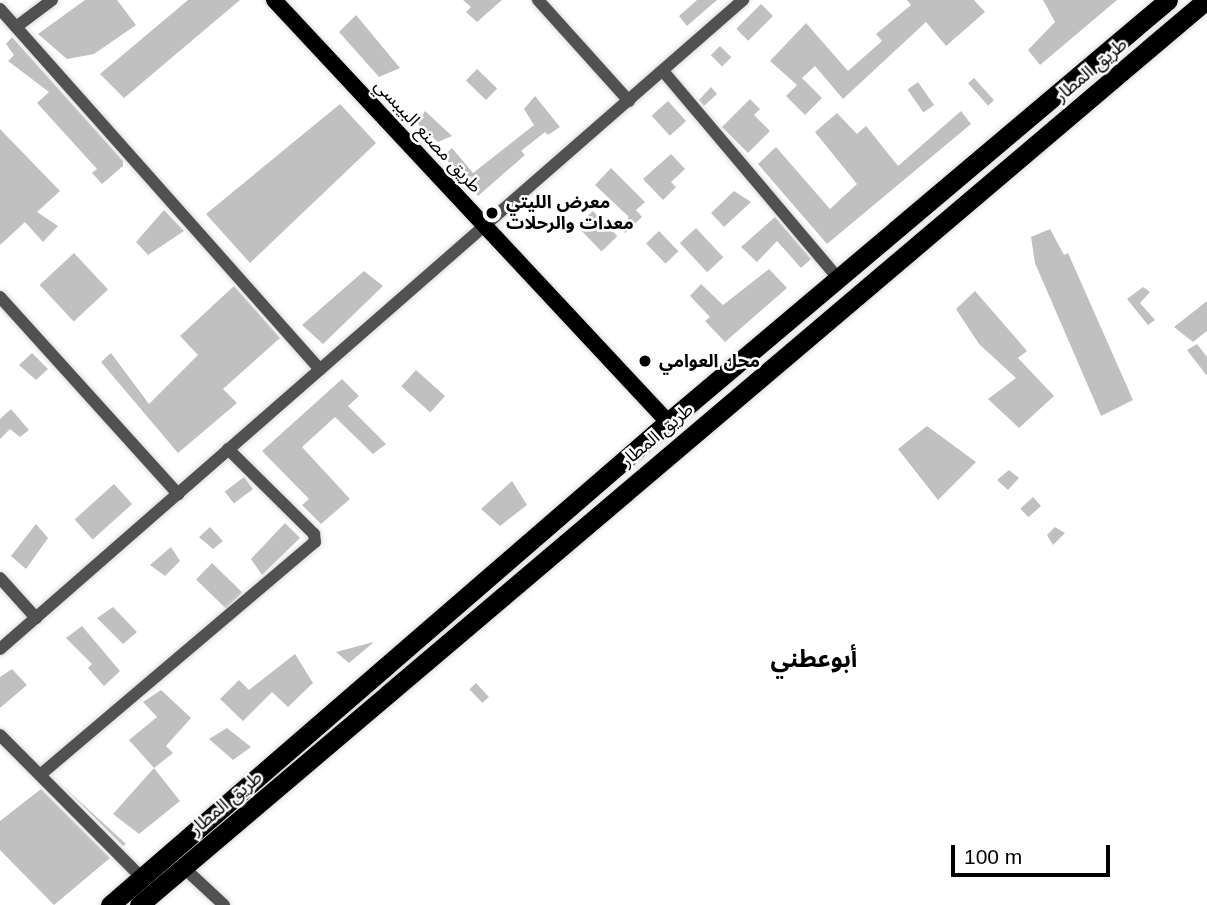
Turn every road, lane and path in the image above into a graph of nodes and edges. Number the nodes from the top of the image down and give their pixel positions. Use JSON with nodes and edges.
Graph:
{"nodes":[{"id":1,"x":52,"y":0,"type":"edge"},
{"id":2,"x":274,"y":0,"type":"edge"},
{"id":3,"x":538,"y":0,"type":"edge"},
{"id":4,"x":743,"y":0,"type":"edge"},
{"id":5,"x":1168,"y":0,"type":"edge"},
{"id":6,"x":1206,"y":0,"type":"edge"},
{"id":7,"x":0,"y":9,"type":"edge"},
{"id":8,"x":16,"y":27,"type":"junction"},
{"id":9,"x":663,"y":71,"type":"junction"},
{"id":10,"x":629,"y":101,"type":"junction"},
{"id":11,"x":486,"y":225,"type":"junction"},
{"id":12,"x":839,"y":279,"type":"junction"},
{"id":13,"x":0,"y":297,"type":"edge"},
{"id":14,"x":320,"y":369,"type":"junction"},
{"id":15,"x":668,"y":422,"type":"junction"},
{"id":16,"x":228,"y":449,"type":"junction"},
{"id":17,"x":178,"y":494,"type":"junction"},
{"id":18,"x":0,"y":578,"type":"edge"},
{"id":19,"x":36,"y":618,"type":"junction"},
{"id":20,"x":0,"y":649,"type":"edge"},
{"id":21,"x":0,"y":735,"type":"edge"},
{"id":22,"x":289,"y":749,"type":"junction"},
{"id":23,"x":305,"y":764,"type":"junction"},
{"id":24,"x":40,"y":775,"type":"junction"},
{"id":25,"x":183,"y":867,"type":"junction"},
{"id":26,"x":142,"y":878,"type":"junction"},
{"id":27,"x":110,"y":905,"type":"edge"},
{"id":28,"x":139,"y":905,"type":"edge"},
{"id":29,"x":224,"y":905,"type":"edge"}],
"edges":[{"from":1,"to":8,"type":"street"},
{"from":2,"to":11,"type":"main road","name":"طريق مصنع البيبسي"},
{"from":3,"to":10,"type":"street"},
{"from":4,"to":9,"type":"street"},
{"from":5,"to":12,"type":"highway","name":"طريق المطار"},
{"from":6,"to":23,"type":"highway","name":"طريق المطار"},
{"from":7,"to":8,"type":"street"},
{"from":8,"to":14,"type":"street"},
{"from":9,"to":10,"type":"street"},
{"from":9,"to":12,"type":"street"},
{"from":10,"to":11,"type":"street"},
{"from":11,"to":14,"type":"street"},
{"from":11,"to":15,"type":"main road","name":"طريق مصنع البيبسي"},
{"from":12,"to":15,"type":"highway","name":"طريق المطار"},
{"from":13,"to":17,"type":"street"},
{"from":14,"to":16,"type":"street"},
{"from":15,"to":22,"type":"highway","name":"طريق المطار"},
{"from":16,"to":17,"type":"street"},
{"from":16,"to":24,"type":"street"},
{"from":17,"to":19,"type":"street"},
{"from":18,"to":19,"type":"street"},
{"from":19,"to":20,"type":"street"},
{"from":21,"to":24,"type":"street"},
{"from":22,"to":23,"type":"highway"},
{"from":22,"to":26,"type":"highway","name":"طريق المطار"},
{"from":23,"to":25,"type":"highway","name":"طريق المطار"},
{"from":24,"to":26,"type":"street"},
{"from":25,"to":28,"type":"highway","name":"طريق المطار"},
{"from":25,"to":29,"type":"street"},
{"from":26,"to":27,"type":"highway","name":"طريق المطار"}]}
